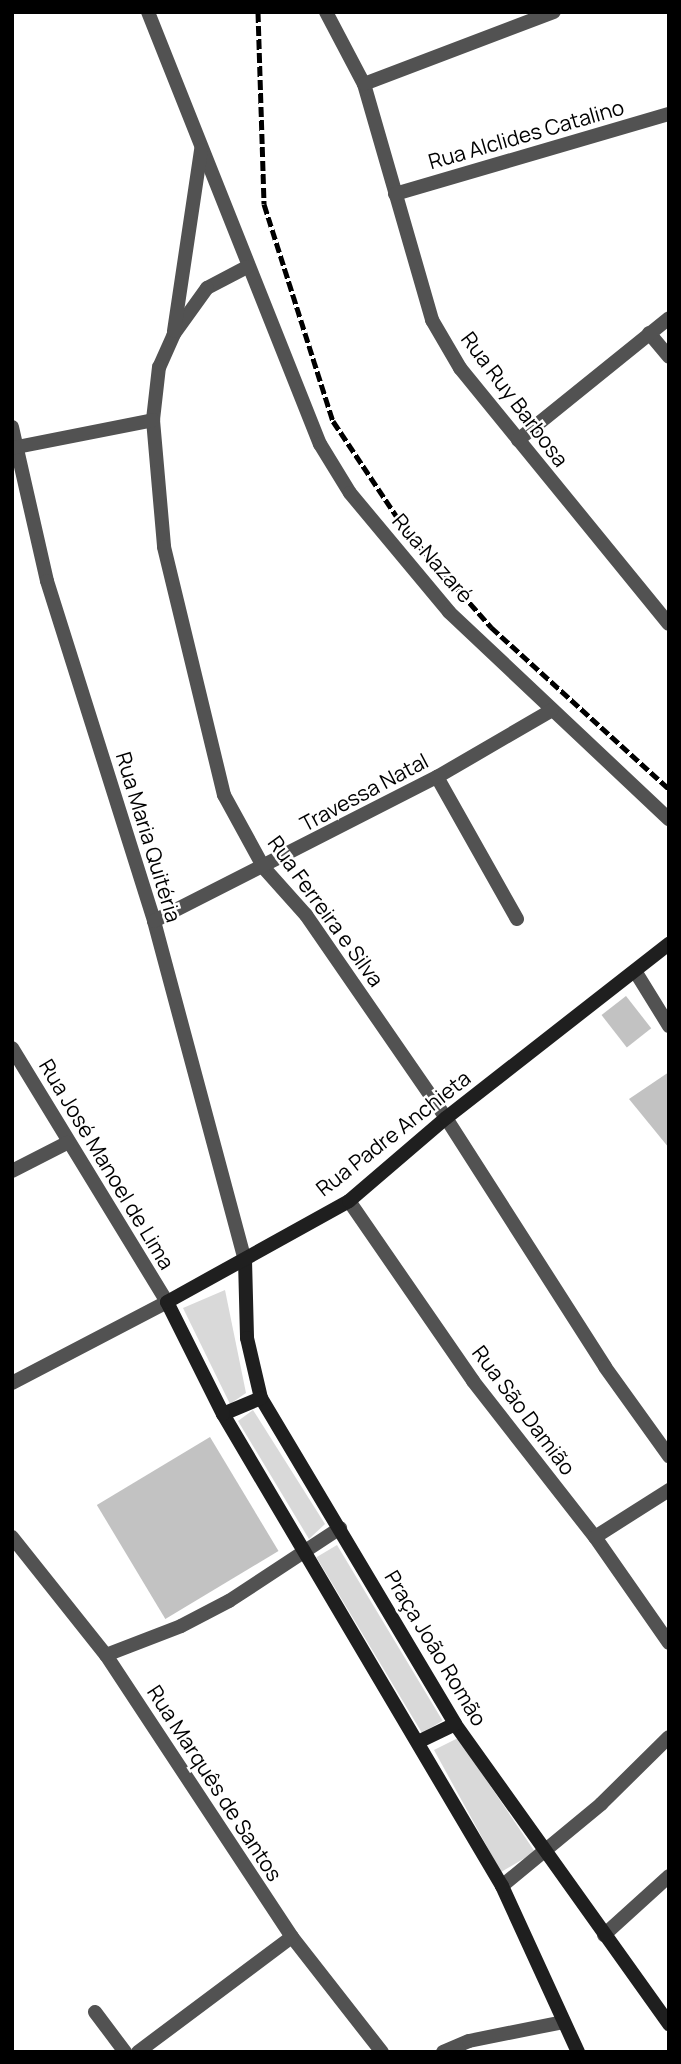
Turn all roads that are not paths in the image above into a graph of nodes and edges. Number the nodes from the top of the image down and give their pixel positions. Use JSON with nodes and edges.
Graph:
{"nodes":[{"id":1,"x":148,"y":12,"type":"edge"},
{"id":2,"x":326,"y":12,"type":"edge"},
{"id":3,"x":554,"y":12,"type":"edge"},
{"id":4,"x":364,"y":84,"type":"junction"},
{"id":5,"x":669,"y":114,"type":"edge"},
{"id":6,"x":201,"y":149,"type":"junction"},
{"id":7,"x":396,"y":194,"type":"junction"},
{"id":8,"x":247,"y":267,"type":"junction"},
{"id":9,"x":669,"y":318,"type":"edge"},
{"id":10,"x":174,"y":334,"type":"junction"},
{"id":11,"x":649,"y":334,"type":"junction"},
{"id":12,"x":669,"y":357,"type":"edge"},
{"id":13,"x":153,"y":420,"type":"junction"},
{"id":14,"x":12,"y":427,"type":"edge"},
{"id":15,"x":518,"y":440,"type":"junction"},
{"id":16,"x":14,"y":447,"type":"edge"},
{"id":17,"x":669,"y":624,"type":"edge"},
{"id":18,"x":552,"y":710,"type":"junction"},
{"id":19,"x":437,"y":777,"type":"junction"},
{"id":20,"x":669,"y":819,"type":"edge"},
{"id":21,"x":264,"y":868,"type":"junction"},
{"id":22,"x":517,"y":919,"type":"dead end"},
{"id":23,"x":154,"y":921,"type":"junction"},
{"id":24,"x":669,"y":944,"type":"edge"},
{"id":25,"x":635,"y":971,"type":"junction"},
{"id":26,"x":669,"y":1026,"type":"edge"},
{"id":27,"x":12,"y":1048,"type":"edge"},
{"id":28,"x":446,"y":1118,"type":"junction"},
{"id":29,"x":67,"y":1143,"type":"junction"},
{"id":30,"x":12,"y":1171,"type":"edge"},
{"id":31,"x":349,"y":1200,"type":"junction"},
{"id":32,"x":244,"y":1260,"type":"junction"},
{"id":33,"x":167,"y":1302,"type":"junction"},
{"id":34,"x":12,"y":1384,"type":"edge"},
{"id":35,"x":261,"y":1398,"type":"junction"},
{"id":36,"x":223,"y":1414,"type":"junction"},
{"id":37,"x":669,"y":1456,"type":"edge"},
{"id":38,"x":669,"y":1490,"type":"edge"},
{"id":39,"x":340,"y":1528,"type":"junction"},
{"id":40,"x":12,"y":1537,"type":"edge"},
{"id":41,"x":594,"y":1538,"type":"junction"},
{"id":42,"x":306,"y":1553,"type":"junction"},
{"id":43,"x":669,"y":1643,"type":"edge"},
{"id":44,"x":106,"y":1655,"type":"junction"},
{"id":45,"x":455,"y":1724,"type":"junction"},
{"id":46,"x":669,"y":1737,"type":"edge"},
{"id":47,"x":418,"y":1742,"type":"junction"},
{"id":48,"x":547,"y":1849,"type":"junction"},
{"id":49,"x":669,"y":1876,"type":"edge"},
{"id":50,"x":502,"y":1886,"type":"junction"},
{"id":51,"x":604,"y":1935,"type":"junction"},
{"id":52,"x":292,"y":1937,"type":"junction"},
{"id":53,"x":95,"y":2012,"type":"dead end"},
{"id":54,"x":563,"y":2022,"type":"junction"},
{"id":55,"x":669,"y":2024,"type":"edge"},
{"id":56,"x":125,"y":2052,"type":"edge"},
{"id":57,"x":138,"y":2052,"type":"edge"},
{"id":58,"x":382,"y":2052,"type":"edge"},
{"id":59,"x":443,"y":2052,"type":"edge"},
{"id":60,"x":578,"y":2052,"type":"edge"}],
"edges":[{"from":1,"to":6,"type":"street","name":"Rua Nazaré"},
{"from":2,"to":4,"type":"street","name":"Rua Ruy Barbosa"},
{"from":3,"to":4,"type":"street"},
{"from":4,"to":7,"type":"street","name":"Rua Ruy Barbosa"},
{"from":5,"to":7,"type":"street","name":"Rua Alclides Catalino"},
{"from":6,"to":8,"type":"street","name":"Rua Nazaré"},
{"from":6,"to":10,"type":"street"},
{"from":7,"to":15,"type":"street","name":"Rua Ruy Barbosa"},
{"from":8,"to":10,"type":"street","name":"Rua Ferreira e Silva"},
{"from":8,"to":18,"type":"street","name":"Rua Nazaré"},
{"from":9,"to":11,"type":"street"},
{"from":10,"to":13,"type":"street","name":"Rua Ferreira e Silva"},
{"from":11,"to":12,"type":"street"},
{"from":11,"to":15,"type":"street"},
{"from":13,"to":16,"type":"street"},
{"from":13,"to":21,"type":"street","name":"Rua Ferreira e Silva"},
{"from":14,"to":16,"type":"street","name":"Rua Maria Quitéria"},
{"from":15,"to":17,"type":"street","name":"Rua Ruy Barbosa"},
{"from":16,"to":23,"type":"street","name":"Rua Maria Quitéria"},
{"from":18,"to":19,"type":"street","name":"Travessa Natal"},
{"from":18,"to":20,"type":"street","name":"Rua Nazaré"},
{"from":19,"to":21,"type":"street","name":"Travessa Natal"},
{"from":19,"to":22,"type":"street"},
{"from":21,"to":23,"type":"street","name":"Travessa Natal"},
{"from":21,"to":28,"type":"street","name":"Rua Ferreira e Silva"},
{"from":23,"to":32,"type":"street","name":"Rua Maria Quitéria"},
{"from":24,"to":25,"type":"street","name":"Rua Padre Anchieta"},
{"from":25,"to":26,"type":"street"},
{"from":25,"to":28,"type":"street","name":"Rua Padre Anchieta"},
{"from":27,"to":29,"type":"street","name":"Rua José Manoel de Lima"},
{"from":28,"to":31,"type":"street","name":"Rua Padre Anchieta"},
{"from":28,"to":37,"type":"street","name":"Rua Ferreira e Silva"},
{"from":29,"to":30,"type":"street"},
{"from":29,"to":33,"type":"street","name":"Rua José Manoel de Lima"},
{"from":31,"to":32,"type":"street","name":"Rua Padre Anchieta"},
{"from":31,"to":41,"type":"street","name":"Rua São Damião"},
{"from":32,"to":33,"type":"street","name":"Rua Padre Anchieta"},
{"from":32,"to":35,"type":"street","name":"Praça João Romão"},
{"from":33,"to":34,"type":"street","name":"Rua Padre Anchieta"},
{"from":33,"to":36,"type":"street"},
{"from":35,"to":36,"type":"street"},
{"from":35,"to":39,"type":"street","name":"Praça João Romão"},
{"from":36,"to":42,"type":"street"},
{"from":38,"to":41,"type":"street"},
{"from":39,"to":42,"type":"street"},
{"from":39,"to":45,"type":"street","name":"Praça João Romão"},
{"from":40,"to":44,"type":"street","name":"Rua Marquês de Santos"},
{"from":41,"to":43,"type":"street","name":"Rua São Damião"},
{"from":42,"to":44,"type":"street"},
{"from":42,"to":47,"type":"street"},
{"from":44,"to":52,"type":"street","name":"Rua Marquês de Santos"},
{"from":45,"to":47,"type":"street"},
{"from":45,"to":48,"type":"street","name":"Praça João Romão"},
{"from":46,"to":48,"type":"street"},
{"from":47,"to":50,"type":"street"},
{"from":48,"to":50,"type":"street"},
{"from":48,"to":51,"type":"street","name":"Praça João Romão"},
{"from":49,"to":51,"type":"street"},
{"from":50,"to":54,"type":"street"},
{"from":51,"to":55,"type":"street","name":"Praça João Romão"},
{"from":52,"to":57,"type":"street"},
{"from":52,"to":58,"type":"street","name":"Rua Marquês de Santos"},
{"from":53,"to":56,"type":"street"},
{"from":54,"to":59,"type":"street"},
{"from":54,"to":60,"type":"street"}]}
